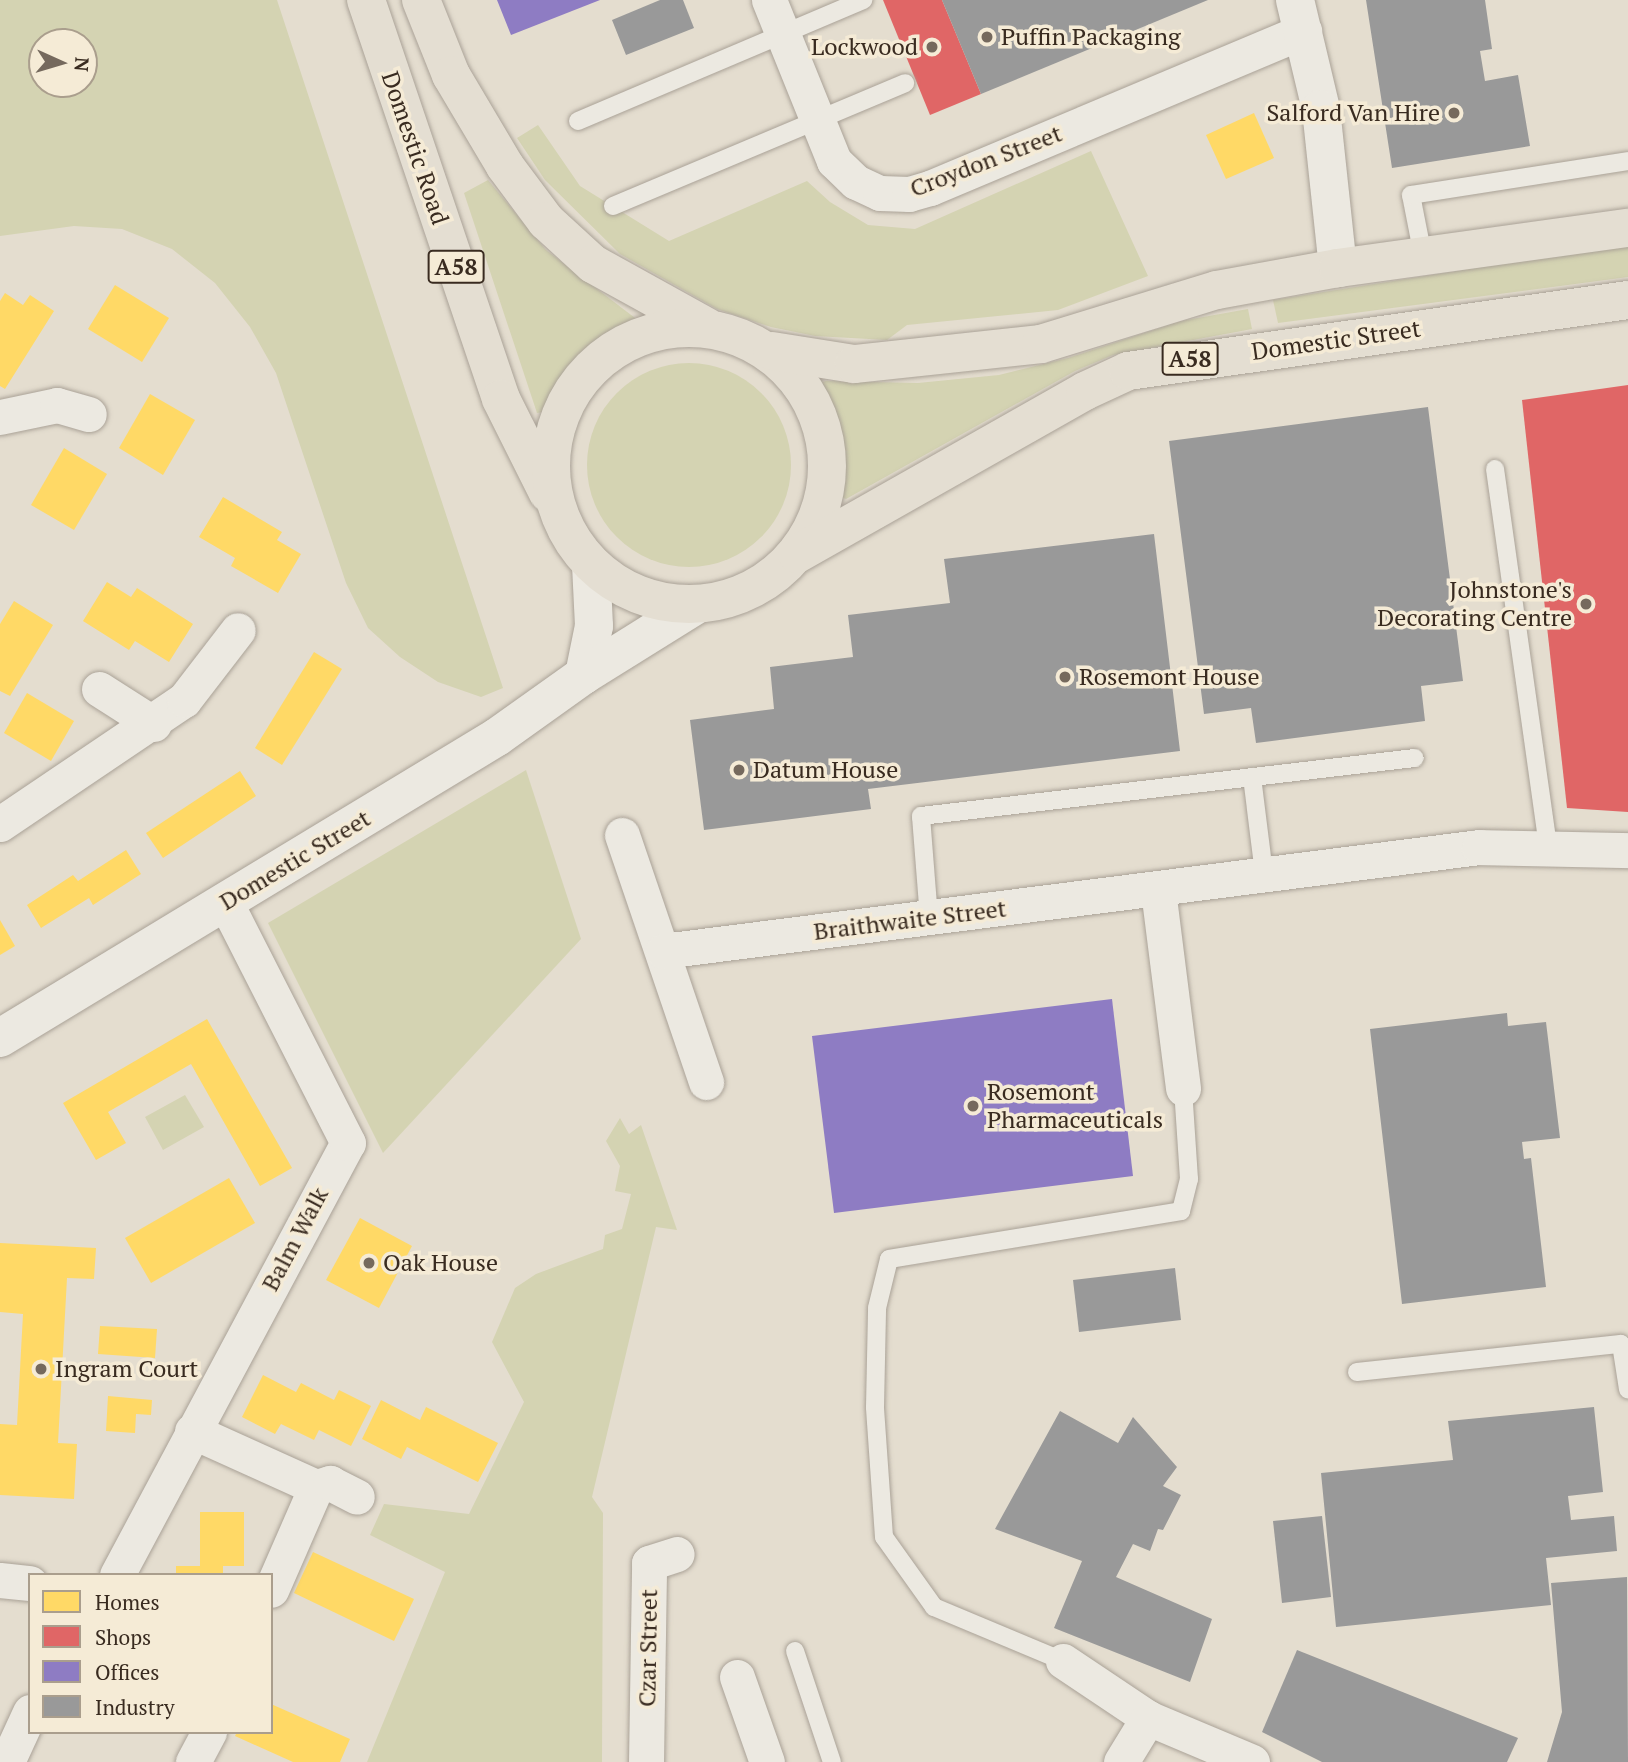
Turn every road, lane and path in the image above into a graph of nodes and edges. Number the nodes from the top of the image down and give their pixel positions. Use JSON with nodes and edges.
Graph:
{"nodes":[{"id":1,"x":366,"y":0,"type":"edge"},
{"id":2,"x":421,"y":0,"type":"edge"},
{"id":3,"x":769,"y":0,"type":"edge"},
{"id":4,"x":863,"y":0,"type":"edge"},
{"id":5,"x":1299,"y":16,"type":"edge"},
{"id":6,"x":782,"y":33,"type":"junction"},
{"id":7,"x":905,"y":83,"type":"dead end"},
{"id":8,"x":816,"y":118,"type":"junction"},
{"id":9,"x":578,"y":121,"type":"dead end"},
{"id":10,"x":1628,"y":160,"type":"edge"},
{"id":11,"x":613,"y":206,"type":"dead end"},
{"id":12,"x":1628,"y":228,"type":"edge"},
{"id":13,"x":1423,"y":256,"type":"junction"},
{"id":14,"x":1338,"y":268,"type":"junction"},
{"id":15,"x":1628,"y":300,"type":"edge"},
{"id":16,"x":709,"y":328,"type":"junction"},
{"id":17,"x":772,"y":351,"type":"junction"},
{"id":18,"x":89,"y":414,"type":"dead end"},
{"id":19,"x":0,"y":417,"type":"edge"},
{"id":20,"x":1495,"y":469,"type":"dead end"},
{"id":21,"x":564,"y":527,"type":"junction"},
{"id":22,"x":797,"y":554,"type":"junction"},
{"id":23,"x":591,"y":564,"type":"junction"},
{"id":24,"x":696,"y":606,"type":"junction"},
{"id":25,"x":238,"y":630,"type":"dead end"},
{"id":26,"x":584,"y":675,"type":"junction"},
{"id":27,"x":99,"y":689,"type":"dead end"},
{"id":28,"x":154,"y":724,"type":"junction"},
{"id":29,"x":1415,"y":758,"type":"dead end"},
{"id":30,"x":1252,"y":777,"type":"junction"},
{"id":31,"x":0,"y":824,"type":"edge"},
{"id":32,"x":621,"y":835,"type":"dead end"},
{"id":33,"x":1549,"y":847,"type":"junction"},
{"id":34,"x":1628,"y":850,"type":"edge"},
{"id":35,"x":1264,"y":874,"type":"junction"},
{"id":36,"x":1158,"y":890,"type":"junction"},
{"id":37,"x":225,"y":902,"type":"junction"},
{"id":38,"x":929,"y":918,"type":"junction"},
{"id":39,"x":663,"y":951,"type":"junction"},
{"id":40,"x":0,"y":1038,"type":"edge"},
{"id":41,"x":706,"y":1082,"type":"dead end"},
{"id":42,"x":1183,"y":1088,"type":"joint"},
{"id":43,"x":1357,"y":1372,"type":"dead end"},
{"id":44,"x":1628,"y":1389,"type":"edge"},
{"id":45,"x":192,"y":1431,"type":"junction"},
{"id":46,"x":316,"y":1487,"type":"junction"},
{"id":47,"x":357,"y":1497,"type":"dead end"},
{"id":48,"x":677,"y":1554,"type":"dead end"},
{"id":49,"x":118,"y":1573,"type":"edge"},
{"id":50,"x":0,"y":1580,"type":"edge"},
{"id":51,"x":28,"y":1583,"type":"edge"},
{"id":52,"x":273,"y":1585,"type":"edge"},
{"id":53,"x":795,"y":1651,"type":"dead end"},
{"id":54,"x":1063,"y":1661,"type":"joint"},
{"id":55,"x":737,"y":1677,"type":"dead end"},
{"id":56,"x":28,"y":1716,"type":"edge"},
{"id":57,"x":1148,"y":1718,"type":"junction"},
{"id":58,"x":208,"y":1734,"type":"edge"},
{"id":59,"x":7,"y":1762,"type":"edge"},
{"id":60,"x":194,"y":1762,"type":"edge"},
{"id":61,"x":646,"y":1762,"type":"edge"},
{"id":62,"x":767,"y":1762,"type":"edge"},
{"id":63,"x":832,"y":1762,"type":"edge"},
{"id":64,"x":1122,"y":1762,"type":"edge"},
{"id":65,"x":1252,"y":1762,"type":"edge"}],
"edges":[{"from":1,"to":21,"type":"main road","name":"Domestic Road","number":"A58"},
{"from":2,"to":16,"type":"main road"},
{"from":3,"to":6,"type":"street","name":"Croydon Street"},
{"from":4,"to":6,"type":"lane"},
{"from":5,"to":8,"type":"street","name":"Croydon Street"},
{"from":5,"to":14,"type":"street"},
{"from":6,"to":8,"type":"street","name":"Croydon Street"},
{"from":6,"to":9,"type":"lane"},
{"from":7,"to":8,"type":"lane"},
{"from":8,"to":11,"type":"lane"},
{"from":10,"to":13,"type":"lane"},
{"from":12,"to":13,"type":"main road"},
{"from":13,"to":14,"type":"main road"},
{"from":14,"to":17,"type":"main road"},
{"from":15,"to":22,"type":"main road","name":"Domestic Street","number":"A58"},
{"from":16,"to":17,"type":"main road","number":"A58"},
{"from":16,"to":21,"type":"main road","number":"A58"},
{"from":17,"to":22,"type":"main road","number":"A58"},
{"from":18,"to":19,"type":"street"},
{"from":20,"to":33,"type":"lane"},
{"from":21,"to":23,"type":"main road","number":"A58"},
{"from":22,"to":24,"type":"main road","number":"A58"},
{"from":23,"to":24,"type":"main road","number":"A58"},
{"from":23,"to":26,"type":"street"},
{"from":24,"to":26,"type":"street","name":"Domestic Street"},
{"from":25,"to":28,"type":"street"},
{"from":26,"to":37,"type":"street","name":"Domestic Street"},
{"from":27,"to":28,"type":"street"},
{"from":28,"to":31,"type":"street"},
{"from":29,"to":30,"type":"lane"},
{"from":30,"to":35,"type":"lane"},
{"from":30,"to":38,"type":"lane"},
{"from":32,"to":39,"type":"street"},
{"from":33,"to":34,"type":"street","name":"Braithwaite Street"},
{"from":33,"to":35,"type":"street","name":"Braithwaite Street"},
{"from":35,"to":36,"type":"street","name":"Braithwaite Street"},
{"from":36,"to":38,"type":"street","name":"Braithwaite Street"},
{"from":36,"to":42,"type":"street"},
{"from":37,"to":40,"type":"street","name":"Domestic Street"},
{"from":37,"to":45,"type":"street","name":"Balm Walk"},
{"from":38,"to":39,"type":"street","name":"Braithwaite Street"},
{"from":39,"to":41,"type":"street"},
{"from":42,"to":54,"type":"lane"},
{"from":43,"to":44,"type":"lane"},
{"from":45,"to":46,"type":"street"},
{"from":45,"to":49,"type":"street","name":"Balm Walk"},
{"from":46,"to":47,"type":"street"},
{"from":46,"to":52,"type":"street"},
{"from":48,"to":61,"type":"street","name":"Czar Street"},
{"from":50,"to":51,"type":"street"},
{"from":53,"to":63,"type":"lane"},
{"from":54,"to":57,"type":"street"},
{"from":55,"to":62,"type":"street"},
{"from":56,"to":59,"type":"street"},
{"from":57,"to":64,"type":"street"},
{"from":57,"to":65,"type":"street"},
{"from":58,"to":60,"type":"street"}]}
